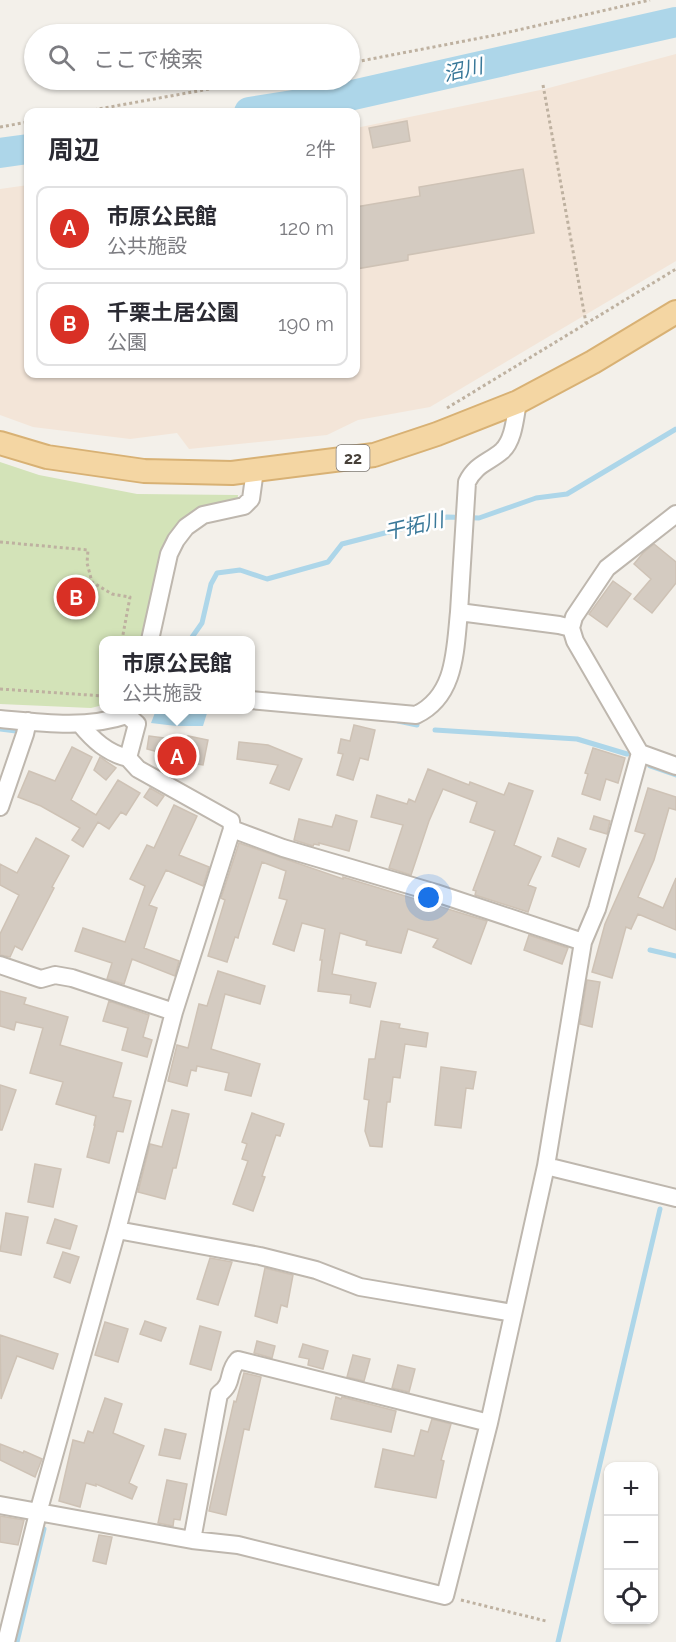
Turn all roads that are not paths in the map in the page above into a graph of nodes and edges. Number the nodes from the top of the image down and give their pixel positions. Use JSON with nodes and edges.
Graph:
{"nodes":[{"id":1,"x":676,"y":312,"type":"edge"},
{"id":2,"x":518,"y":402,"type":"junction"},
{"id":3,"x":0,"y":443,"type":"edge"},
{"id":4,"x":255,"y":470,"type":"junction"},
{"id":5,"x":676,"y":514,"type":"edge"},
{"id":6,"x":459,"y":612,"type":"junction"},
{"id":7,"x":571,"y":628,"type":"junction"},
{"id":8,"x":151,"y":636,"type":"edge"},
{"id":9,"x":255,"y":700,"type":"edge"},
{"id":10,"x":125,"y":714,"type":"edge"},
{"id":11,"x":130,"y":714,"type":"edge"},
{"id":12,"x":0,"y":719,"type":"edge"},
{"id":13,"x":28,"y":721,"type":"junction"},
{"id":14,"x":80,"y":724,"type":"junction"},
{"id":15,"x":640,"y":753,"type":"junction"},
{"id":16,"x":128,"y":758,"type":"junction"},
{"id":17,"x":676,"y":766,"type":"edge"},
{"id":18,"x":0,"y":807,"type":"edge"},
{"id":19,"x":232,"y":829,"type":"junction"},
{"id":20,"x":583,"y":942,"type":"junction"},
{"id":21,"x":0,"y":965,"type":"edge"},
{"id":22,"x":174,"y":1012,"type":"junction"},
{"id":23,"x":546,"y":1166,"type":"junction"},
{"id":24,"x":676,"y":1198,"type":"edge"},
{"id":25,"x":117,"y":1230,"type":"junction"},
{"id":26,"x":513,"y":1313,"type":"junction"},
{"id":27,"x":489,"y":1423,"type":"junction"},
{"id":28,"x":0,"y":1505,"type":"edge"},
{"id":29,"x":38,"y":1513,"type":"junction"},
{"id":30,"x":192,"y":1540,"type":"junction"},
{"id":31,"x":6,"y":1642,"type":"edge"}],
"edges":[{"from":1,"to":2,"type":"main road","number":"22"},
{"from":2,"to":4,"type":"main road","number":"22"},
{"from":2,"to":6,"type":"street"},
{"from":3,"to":4,"type":"main road","number":"22"},
{"from":4,"to":8,"type":"street"},
{"from":5,"to":7,"type":"street"},
{"from":6,"to":7,"type":"street"},
{"from":6,"to":9,"type":"street"},
{"from":7,"to":15,"type":"street"},
{"from":10,"to":14,"type":"street"},
{"from":11,"to":16,"type":"street"},
{"from":12,"to":13,"type":"street"},
{"from":13,"to":14,"type":"street"},
{"from":13,"to":18,"type":"street"},
{"from":14,"to":16,"type":"street"},
{"from":15,"to":17,"type":"street"},
{"from":15,"to":20,"type":"street"},
{"from":16,"to":19,"type":"street"},
{"from":19,"to":20,"type":"street"},
{"from":19,"to":22,"type":"street"},
{"from":20,"to":23,"type":"street"},
{"from":21,"to":22,"type":"street"},
{"from":22,"to":25,"type":"street"},
{"from":23,"to":24,"type":"street"},
{"from":23,"to":26,"type":"street"},
{"from":25,"to":26,"type":"street"},
{"from":25,"to":29,"type":"street"},
{"from":26,"to":27,"type":"street"},
{"from":27,"to":30,"type":"street"},
{"from":27,"to":30,"type":"street"},
{"from":28,"to":29,"type":"street"},
{"from":29,"to":30,"type":"street"},
{"from":29,"to":31,"type":"street"}]}
